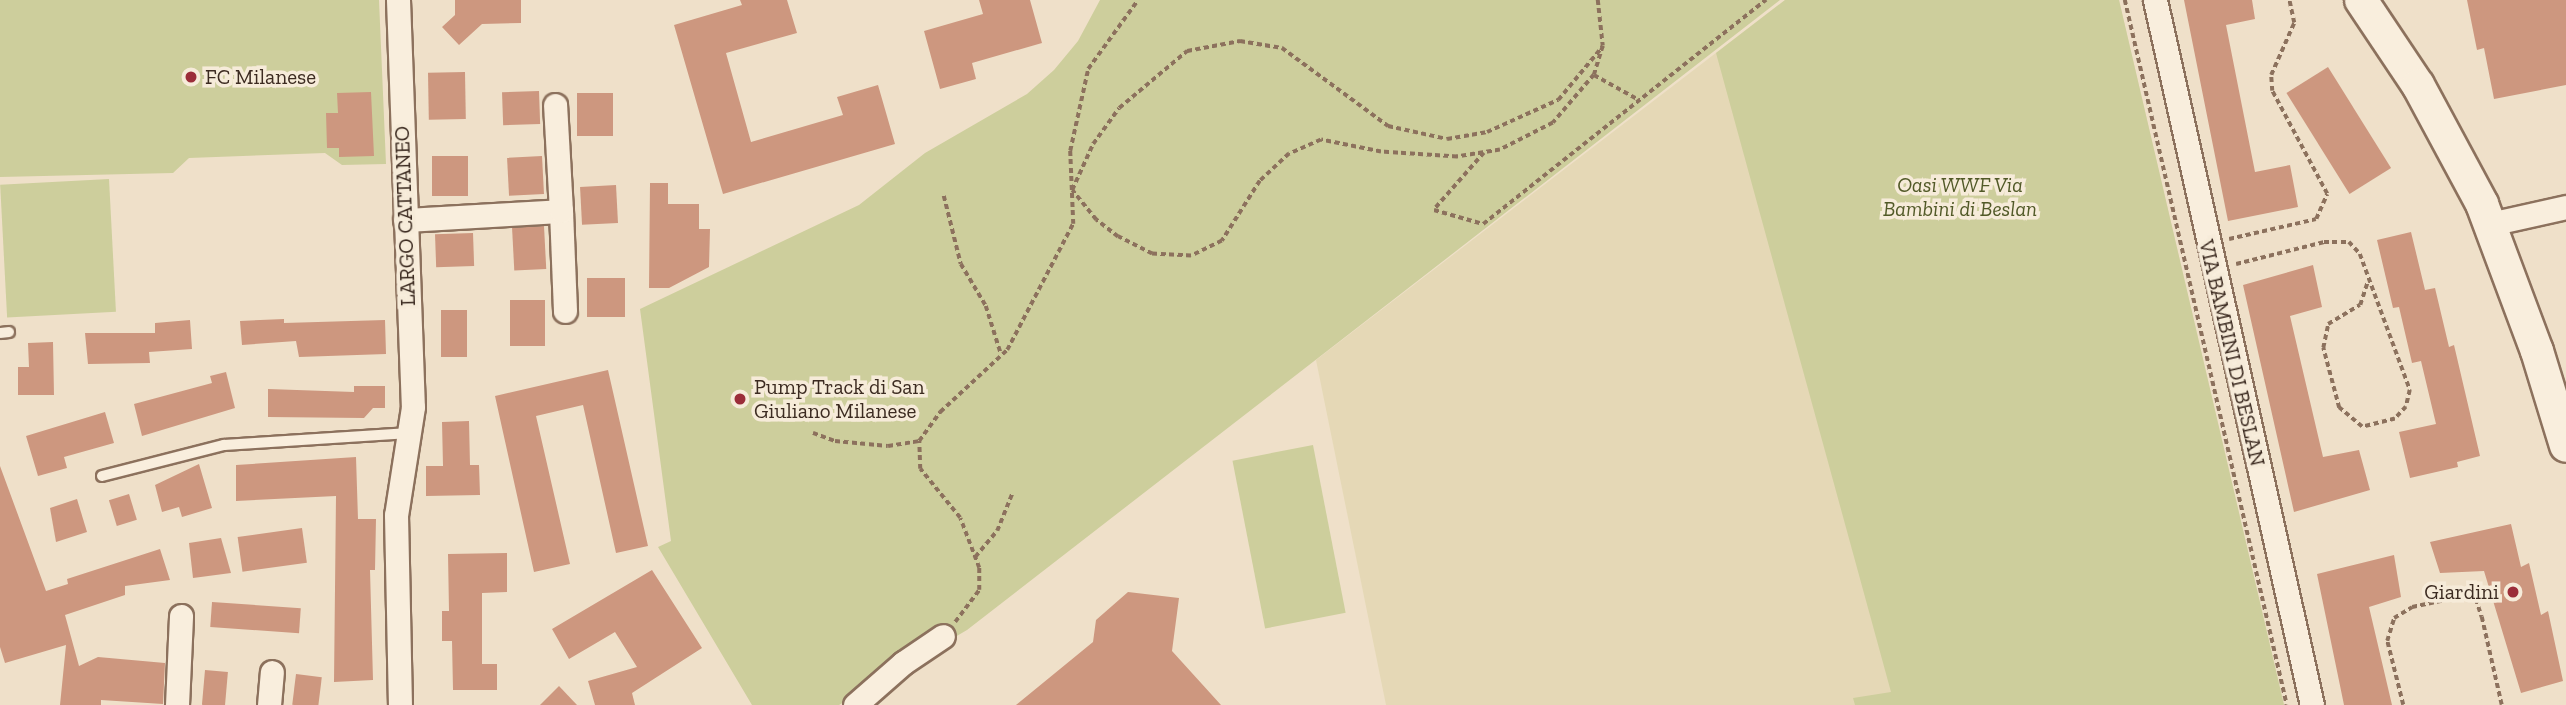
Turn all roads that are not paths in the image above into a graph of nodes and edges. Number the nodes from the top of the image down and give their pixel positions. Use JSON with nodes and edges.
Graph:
{"nodes":[{"id":1,"x":398,"y":0,"type":"edge"},
{"id":2,"x":2155,"y":0,"type":"edge"},
{"id":3,"x":2361,"y":0,"type":"edge"},
{"id":4,"x":555,"y":105,"type":"dead end"},
{"id":5,"x":2566,"y":207,"type":"edge"},
{"id":6,"x":561,"y":211,"type":"junction"},
{"id":7,"x":405,"y":220,"type":"junction"},
{"id":8,"x":2490,"y":224,"type":"junction"},
{"id":9,"x":565,"y":312,"type":"dead end"},
{"id":10,"x":412,"y":432,"type":"junction"},
{"id":11,"x":2566,"y":446,"type":"edge"},
{"id":12,"x":102,"y":476,"type":"dead end"},
{"id":13,"x":181,"y":616,"type":"dead end"},
{"id":14,"x":943,"y":636,"type":"road end"},
{"id":15,"x":272,"y":671,"type":"dead end"},
{"id":16,"x":177,"y":705,"type":"edge"},
{"id":17,"x":269,"y":705,"type":"edge"},
{"id":18,"x":400,"y":705,"type":"edge"},
{"id":19,"x":855,"y":705,"type":"edge"},
{"id":20,"x":2312,"y":705,"type":"edge"}],
"edges":[{"from":1,"to":7,"type":"street","name":"LARGO CATTANEO"},
{"from":2,"to":20,"type":"street","name":"VIA BAMBINI DI BESLAN"},
{"from":3,"to":8,"type":"street"},
{"from":4,"to":6,"type":"street"},
{"from":5,"to":8,"type":"street"},
{"from":6,"to":7,"type":"street"},
{"from":6,"to":9,"type":"street"},
{"from":7,"to":10,"type":"street","name":"LARGO CATTANEO"},
{"from":8,"to":11,"type":"street"},
{"from":10,"to":12,"type":"lane"},
{"from":10,"to":18,"type":"street","name":"LARGO CATTANEO"},
{"from":13,"to":16,"type":"street"},
{"from":14,"to":19,"type":"street"},
{"from":15,"to":17,"type":"street"}]}
